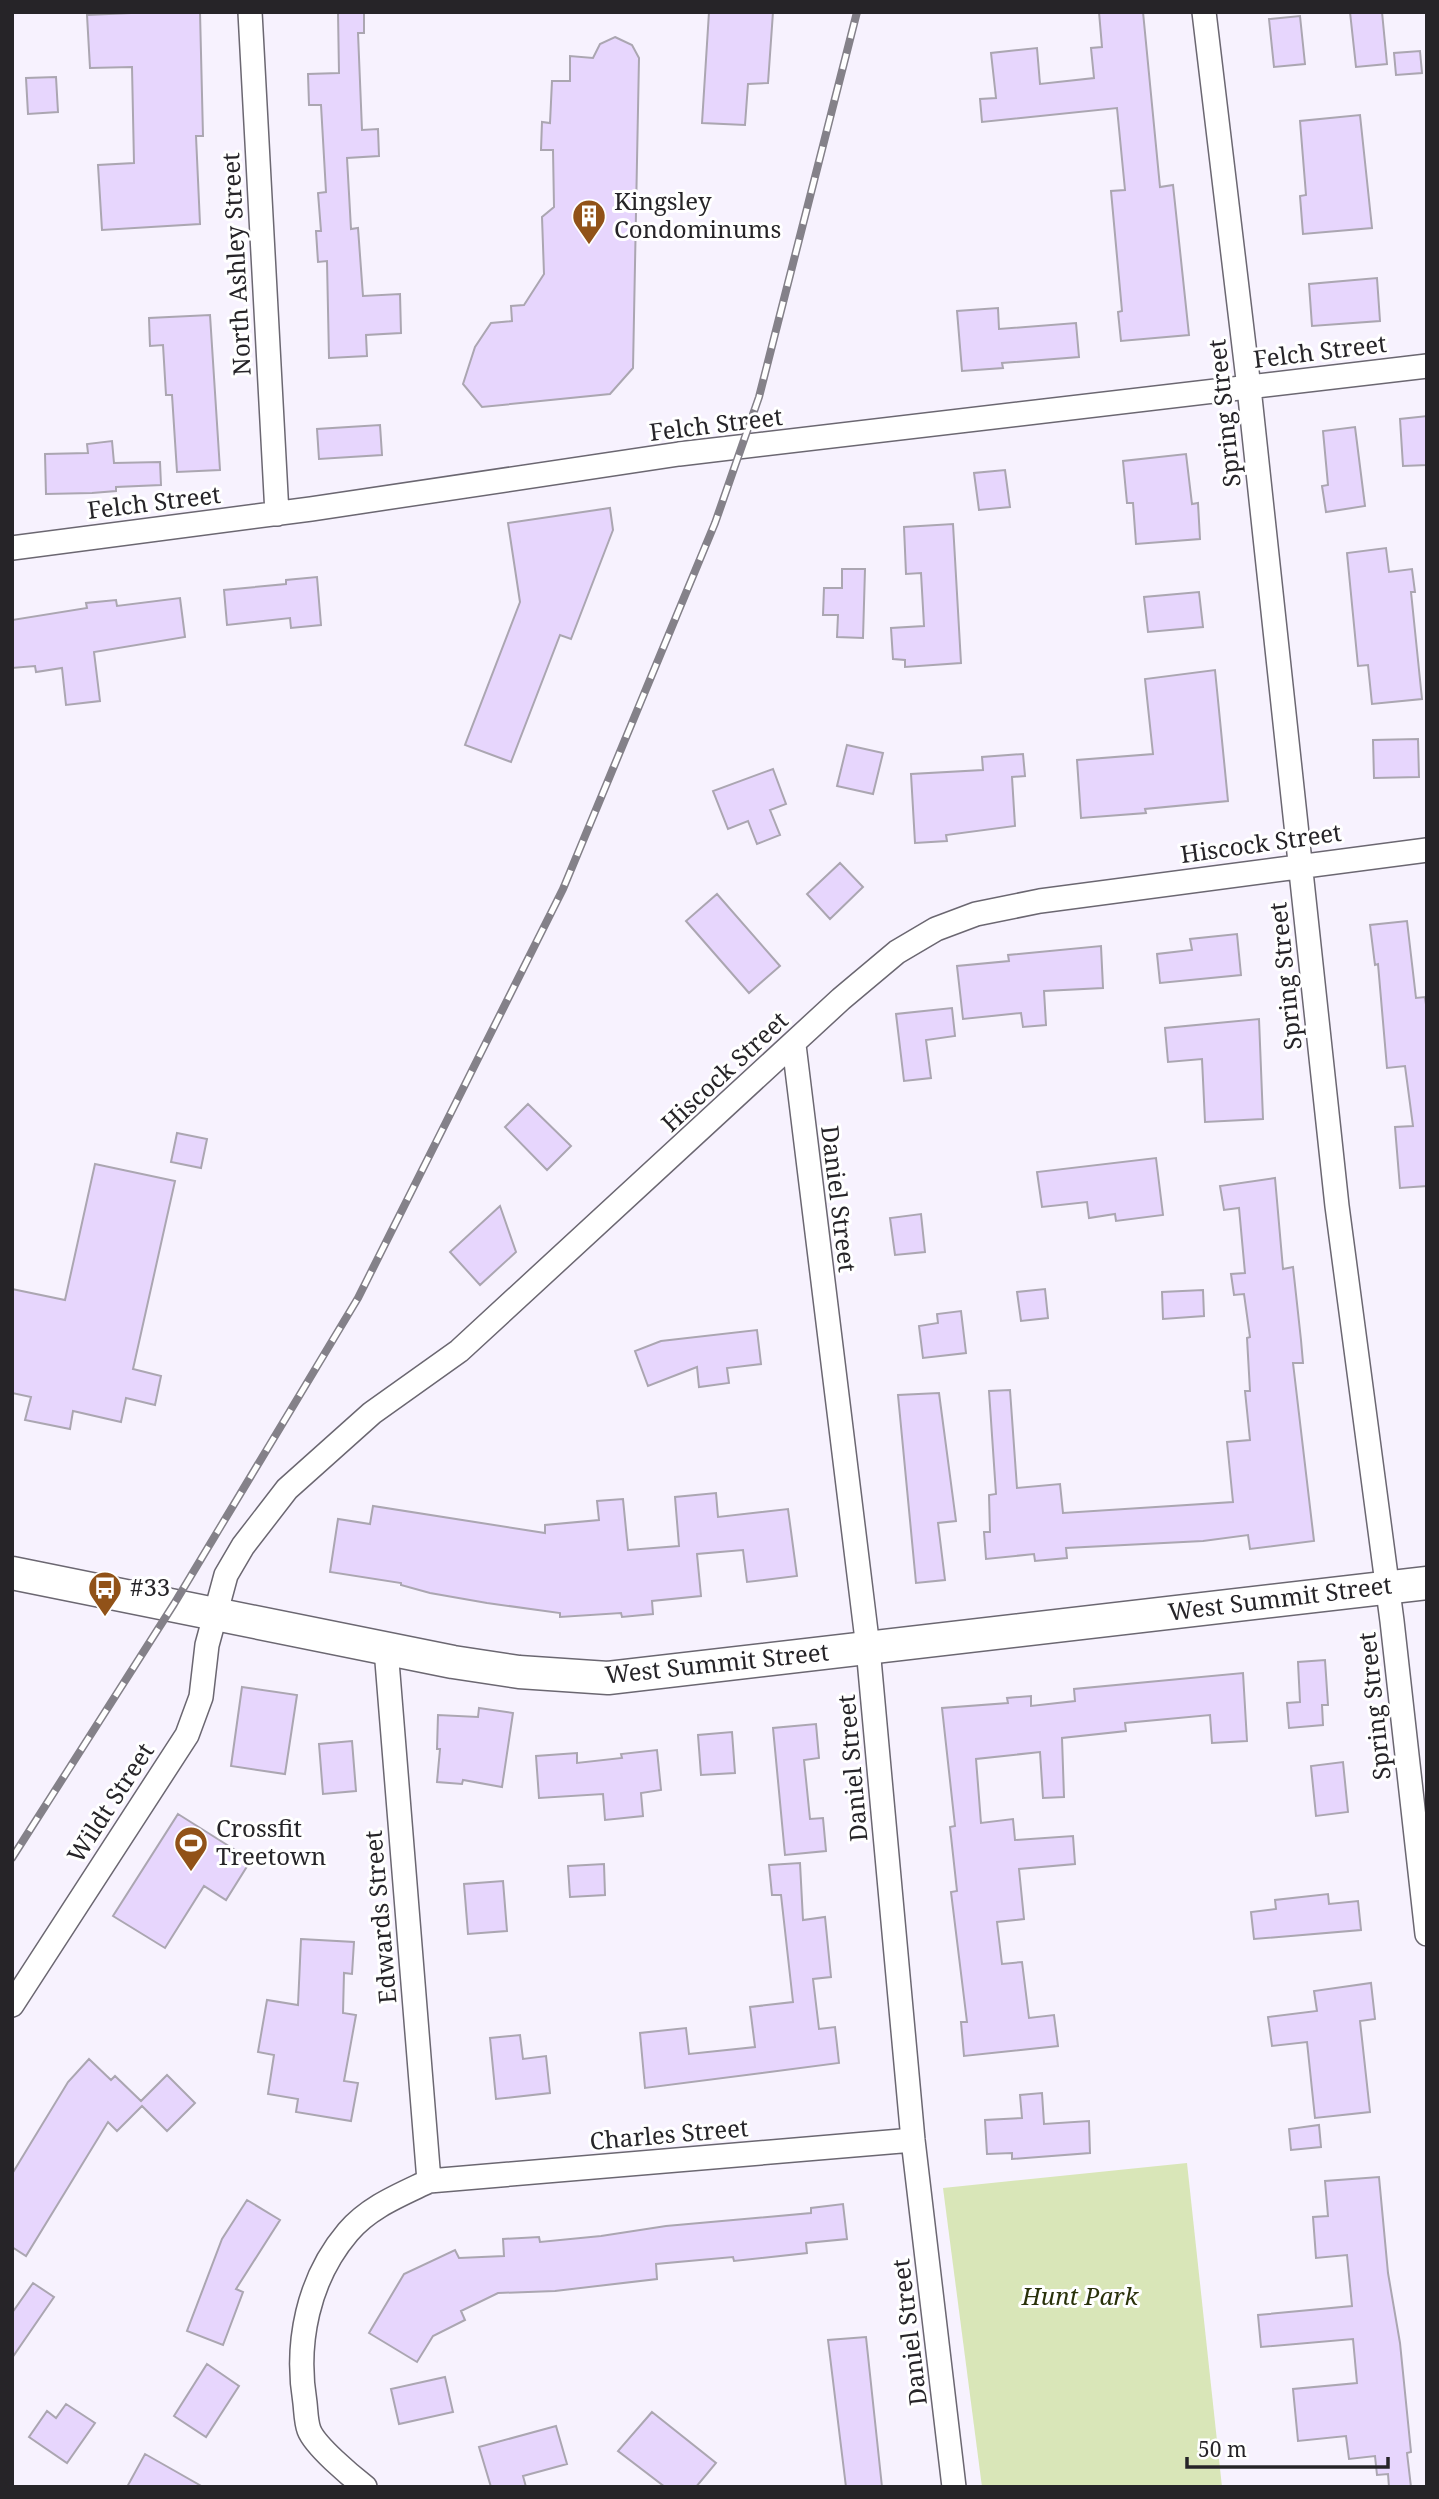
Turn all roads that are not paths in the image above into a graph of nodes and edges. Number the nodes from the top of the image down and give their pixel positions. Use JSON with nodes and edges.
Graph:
{"nodes":[{"id":1,"x":250,"y":12,"type":"edge"},
{"id":2,"x":1204,"y":12,"type":"edge"},
{"id":3,"x":1427,"y":366,"type":"edge"},
{"id":4,"x":1249,"y":388,"type":"junction"},
{"id":5,"x":277,"y":514,"type":"junction"},
{"id":6,"x":12,"y":548,"type":"edge"},
{"id":7,"x":1427,"y":850,"type":"edge"},
{"id":8,"x":1301,"y":864,"type":"junction"},
{"id":9,"x":794,"y":1045,"type":"junction"},
{"id":10,"x":12,"y":1573,"type":"edge"},
{"id":11,"x":1427,"y":1583,"type":"edge"},
{"id":12,"x":1387,"y":1586,"type":"junction"},
{"id":13,"x":215,"y":1613,"type":"junction"},
{"id":14,"x":868,"y":1648,"type":"junction"},
{"id":15,"x":386,"y":1649,"type":"junction"},
{"id":16,"x":1427,"y":1934,"type":"edge"},
{"id":17,"x":12,"y":2005,"type":"edge"},
{"id":18,"x":914,"y":2140,"type":"junction"},
{"id":19,"x":429,"y":2181,"type":"junction"},
{"id":20,"x":365,"y":2487,"type":"edge"},
{"id":21,"x":954,"y":2487,"type":"edge"}],
"edges":[{"from":1,"to":5,"type":"street","name":"North Ashley Street"},
{"from":2,"to":4,"type":"street","name":"Spring Street"},
{"from":3,"to":4,"type":"street","name":"Felch Street"},
{"from":4,"to":5,"type":"street","name":"Felch Street"},
{"from":4,"to":8,"type":"street","name":"Spring Street"},
{"from":5,"to":6,"type":"street","name":"Felch Street"},
{"from":7,"to":8,"type":"street","name":"Hiscock Street"},
{"from":8,"to":9,"type":"street","name":"Hiscock Street"},
{"from":8,"to":12,"type":"street","name":"Spring Street"},
{"from":9,"to":13,"type":"street","name":"Hiscock Street"},
{"from":9,"to":14,"type":"street","name":"Daniel Street"},
{"from":10,"to":13,"type":"street","name":"West Summit Street"},
{"from":11,"to":12,"type":"street","name":"West Summit Street"},
{"from":12,"to":14,"type":"street","name":"West Summit Street"},
{"from":12,"to":16,"type":"street","name":"Spring Street"},
{"from":13,"to":15,"type":"street","name":"West Summit Street"},
{"from":13,"to":17,"type":"street","name":"Wildt Street"},
{"from":14,"to":15,"type":"street","name":"West Summit Street"},
{"from":14,"to":18,"type":"street","name":"Daniel Street"},
{"from":15,"to":19,"type":"street","name":"Edwards Street"},
{"from":18,"to":19,"type":"street","name":"Charles Street"},
{"from":18,"to":21,"type":"street","name":"Daniel Street"},
{"from":19,"to":20,"type":"street"}]}
